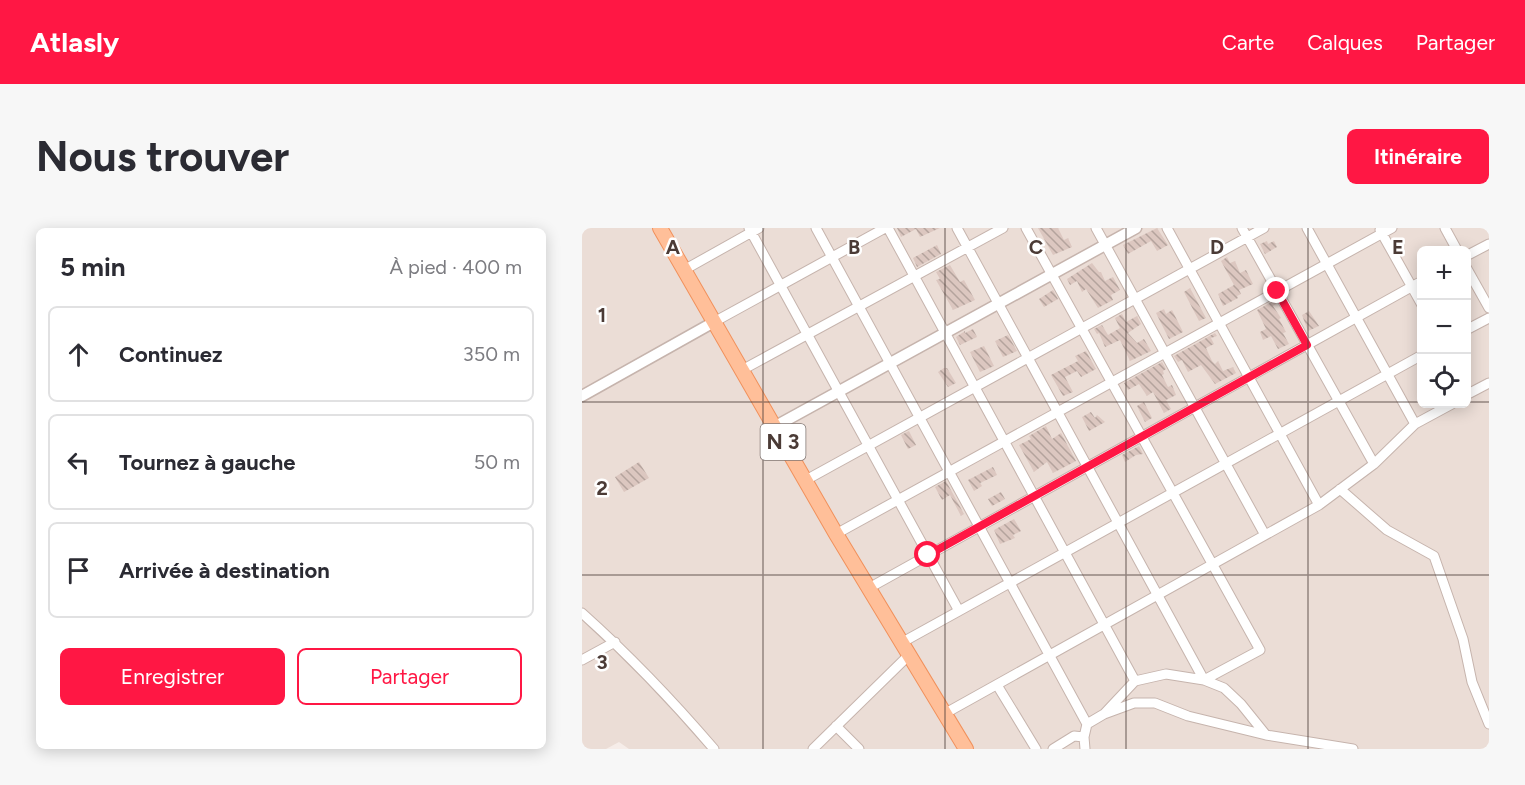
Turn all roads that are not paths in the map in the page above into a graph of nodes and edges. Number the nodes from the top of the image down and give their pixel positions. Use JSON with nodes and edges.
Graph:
{"nodes":[{"id":1,"x":660,"y":228,"type":"edge"},
{"id":2,"x":816,"y":228,"type":"edge"},
{"id":3,"x":886,"y":228,"type":"edge"},
{"id":4,"x":957,"y":228,"type":"edge"},
{"id":5,"x":1003,"y":228,"type":"edge"},
{"id":6,"x":1026,"y":228,"type":"edge"},
{"id":7,"x":1096,"y":228,"type":"edge"},
{"id":8,"x":1136,"y":228,"type":"edge"},
{"id":9,"x":1167,"y":228,"type":"edge"},
{"id":10,"x":1242,"y":228,"type":"edge"},
{"id":11,"x":1264,"y":228,"type":"edge"},
{"id":12,"x":1307,"y":228,"type":"edge"},
{"id":13,"x":1392,"y":228,"type":"edge"},
{"id":14,"x":1445,"y":228,"type":"edge"},
{"id":15,"x":753,"y":229,"type":"edge"},
{"id":16,"x":1381,"y":231,"type":"edge"},
{"id":17,"x":1247,"y":237,"type":"junction"},
{"id":18,"x":1489,"y":244,"type":"edge"},
{"id":19,"x":1105,"y":245,"type":"junction"},
{"id":20,"x":1455,"y":246,"type":"edge"},
{"id":21,"x":968,"y":248,"type":"junction"},
{"id":22,"x":1471,"y":254,"type":"edge"},
{"id":23,"x":832,"y":257,"type":"junction"},
{"id":24,"x":1326,"y":264,"type":"junction"},
{"id":25,"x":1189,"y":269,"type":"junction"},
{"id":26,"x":684,"y":270,"type":"junction"},
{"id":27,"x":1052,"y":274,"type":"junction"},
{"id":28,"x":1471,"y":274,"type":"edge"},
{"id":29,"x":914,"y":277,"type":"junction"},
{"id":30,"x":1417,"y":284,"type":"edge"},
{"id":31,"x":780,"y":286,"type":"junction"},
{"id":32,"x":1412,"y":287,"type":"junction"},
{"id":33,"x":1277,"y":291,"type":"junction"},
{"id":34,"x":1135,"y":299,"type":"junction"},
{"id":35,"x":1419,"y":300,"type":"edge"},
{"id":36,"x":998,"y":304,"type":"junction"},
{"id":37,"x":859,"y":307,"type":"junction"},
{"id":38,"x":1489,"y":308,"type":"edge"},
{"id":39,"x":1356,"y":318,"type":"junction"},
{"id":40,"x":1489,"y":318,"type":"edge"},
{"id":41,"x":714,"y":322,"type":"junction"},
{"id":42,"x":1219,"y":323,"type":"junction"},
{"id":43,"x":1081,"y":328,"type":"junction"},
{"id":44,"x":1471,"y":328,"type":"edge"},
{"id":45,"x":945,"y":333,"type":"junction"},
{"id":46,"x":807,"y":335,"type":"junction"},
{"id":47,"x":1307,"y":345,"type":"junction"},
{"id":48,"x":1165,"y":353,"type":"junction"},
{"id":49,"x":1028,"y":358,"type":"junction"},
{"id":50,"x":1417,"y":358,"type":"edge"},
{"id":51,"x":890,"y":364,"type":"junction"},
{"id":52,"x":742,"y":370,"type":"junction"},
{"id":53,"x":1387,"y":374,"type":"junction"},
{"id":54,"x":1249,"y":377,"type":"junction"},
{"id":55,"x":1111,"y":382,"type":"junction"},
{"id":56,"x":1489,"y":383,"type":"edge"},
{"id":57,"x":974,"y":387,"type":"junction"},
{"id":58,"x":1471,"y":391,"type":"edge"},
{"id":59,"x":838,"y":392,"type":"junction"},
{"id":60,"x":582,"y":396,"type":"edge"},
{"id":61,"x":1339,"y":401,"type":"junction"},
{"id":62,"x":1195,"y":407,"type":"junction"},
{"id":63,"x":1445,"y":408,"type":"edge"},
{"id":64,"x":1058,"y":412,"type":"junction"},
{"id":65,"x":920,"y":417,"type":"junction"},
{"id":66,"x":1415,"y":424,"type":"junction"},
{"id":67,"x":774,"y":427,"type":"junction"},
{"id":68,"x":1280,"y":433,"type":"junction"},
{"id":69,"x":1141,"y":437,"type":"junction"},
{"id":70,"x":1004,"y":441,"type":"junction"},
{"id":71,"x":868,"y":446,"type":"junction"},
{"id":72,"x":1226,"y":463,"type":"junction"},
{"id":73,"x":1374,"y":464,"type":"junction"},
{"id":74,"x":1088,"y":466,"type":"junction"},
{"id":75,"x":949,"y":472,"type":"junction"},
{"id":76,"x":806,"y":480,"type":"junction"},
{"id":77,"x":1340,"y":489,"type":"junction"},
{"id":78,"x":1172,"y":493,"type":"junction"},
{"id":79,"x":1034,"y":496,"type":"junction"},
{"id":80,"x":898,"y":500,"type":"junction"},
{"id":81,"x":1319,"y":505,"type":"junction"},
{"id":82,"x":1118,"y":523,"type":"junction"},
{"id":83,"x":979,"y":526,"type":"junction"},
{"id":84,"x":836,"y":534,"type":"junction"},
{"id":85,"x":1265,"y":535,"type":"junction"},
{"id":86,"x":1065,"y":552,"type":"junction"},
{"id":87,"x":928,"y":555,"type":"junction"},
{"id":88,"x":1212,"y":564,"type":"junction"},
{"id":89,"x":1010,"y":583,"type":"junction"},
{"id":90,"x":869,"y":588,"type":"junction"},
{"id":91,"x":1158,"y":595,"type":"junction"},
{"id":92,"x":959,"y":611,"type":"junction"},
{"id":93,"x":582,"y":613,"type":"edge"},
{"id":94,"x":1104,"y":625,"type":"junction"},
{"id":95,"x":615,"y":642,"type":"junction"},
{"id":96,"x":905,"y":649,"type":"junction"},
{"id":97,"x":1050,"y":655,"type":"junction"},
{"id":98,"x":582,"y":660,"type":"edge"},
{"id":99,"x":1204,"y":680,"type":"junction"},
{"id":100,"x":1135,"y":681,"type":"junction"},
{"id":101,"x":997,"y":684,"type":"junction"},
{"id":102,"x":944,"y":714,"type":"junction"},
{"id":103,"x":1104,"y":714,"type":"junction"},
{"id":104,"x":1087,"y":724,"type":"junction"},
{"id":105,"x":1489,"y":724,"type":"edge"},
{"id":106,"x":836,"y":726,"type":"junction"},
{"id":107,"x":1266,"y":735,"type":"junction"},
{"id":108,"x":1084,"y":737,"type":"junction"},
{"id":109,"x":964,"y":748,"type":"edge"},
{"id":110,"x":714,"y":749,"type":"edge"},
{"id":111,"x":813,"y":749,"type":"edge"},
{"id":112,"x":859,"y":749,"type":"edge"},
{"id":113,"x":1036,"y":749,"type":"edge"},
{"id":114,"x":1053,"y":749,"type":"edge"},
{"id":115,"x":1085,"y":749,"type":"edge"},
{"id":116,"x":1353,"y":749,"type":"edge"}],
"edges":[{"from":1,"to":26,"type":"main road","number":"N 3"},
{"from":2,"to":23,"type":"street"},
{"from":3,"to":23,"type":"street"},
{"from":3,"to":29,"type":"street"},
{"from":4,"to":21,"type":"street"},
{"from":5,"to":21,"type":"street"},
{"from":6,"to":27,"type":"street"},
{"from":7,"to":19,"type":"street"},
{"from":8,"to":19,"type":"street"},
{"from":9,"to":25,"type":"street"},
{"from":10,"to":17,"type":"street"},
{"from":11,"to":17,"type":"street"},
{"from":12,"to":24,"type":"street"},
{"from":13,"to":16,"type":"street"},
{"from":14,"to":20,"type":"street"},
{"from":15,"to":26,"type":"street"},
{"from":15,"to":31,"type":"street"},
{"from":16,"to":24,"type":"street"},
{"from":16,"to":32,"type":"street"},
{"from":17,"to":25,"type":"street"},
{"from":17,"to":33,"type":"street"},
{"from":18,"to":22,"type":"street"},
{"from":19,"to":27,"type":"street"},
{"from":19,"to":34,"type":"street"},
{"from":21,"to":29,"type":"street"},
{"from":21,"to":36,"type":"street"},
{"from":23,"to":31,"type":"street"},
{"from":23,"to":37,"type":"street"},
{"from":24,"to":33,"type":"street"},
{"from":24,"to":39,"type":"street"},
{"from":25,"to":34,"type":"street"},
{"from":25,"to":42,"type":"street"},
{"from":26,"to":41,"type":"main road","number":"N 3"},
{"from":27,"to":36,"type":"street"},
{"from":27,"to":43,"type":"street"},
{"from":28,"to":38,"type":"street"},
{"from":29,"to":37,"type":"street"},
{"from":29,"to":45,"type":"street"},
{"from":30,"to":32,"type":"street"},
{"from":31,"to":41,"type":"street"},
{"from":31,"to":46,"type":"street"},
{"from":32,"to":35,"type":"street"},
{"from":32,"to":39,"type":"street"},
{"from":33,"to":42,"type":"street"},
{"from":33,"to":47,"type":"street"},
{"from":34,"to":43,"type":"street"},
{"from":34,"to":48,"type":"street"},
{"from":36,"to":45,"type":"street"},
{"from":36,"to":49,"type":"street"},
{"from":37,"to":46,"type":"street"},
{"from":37,"to":51,"type":"street"},
{"from":39,"to":47,"type":"street"},
{"from":39,"to":53,"type":"street"},
{"from":40,"to":44,"type":"street"},
{"from":41,"to":52,"type":"main road","number":"N 3"},
{"from":41,"to":60,"type":"street"},
{"from":42,"to":48,"type":"street"},
{"from":42,"to":54,"type":"street"},
{"from":43,"to":49,"type":"street"},
{"from":43,"to":55,"type":"street"},
{"from":45,"to":51,"type":"street"},
{"from":45,"to":57,"type":"street"},
{"from":46,"to":52,"type":"street"},
{"from":46,"to":59,"type":"street"},
{"from":47,"to":54,"type":"street"},
{"from":47,"to":61,"type":"street"},
{"from":48,"to":55,"type":"street"},
{"from":48,"to":62,"type":"street"},
{"from":49,"to":57,"type":"street"},
{"from":49,"to":64,"type":"street"},
{"from":50,"to":53,"type":"street"},
{"from":51,"to":59,"type":"street"},
{"from":51,"to":65,"type":"street"},
{"from":52,"to":67,"type":"main road","number":"N 3"},
{"from":53,"to":61,"type":"street"},
{"from":53,"to":66,"type":"street"},
{"from":54,"to":62,"type":"street"},
{"from":54,"to":68,"type":"street"},
{"from":55,"to":64,"type":"street"},
{"from":55,"to":69,"type":"street"},
{"from":56,"to":58,"type":"street"},
{"from":57,"to":65,"type":"street"},
{"from":57,"to":70,"type":"street"},
{"from":59,"to":67,"type":"street"},
{"from":59,"to":71,"type":"street"},
{"from":61,"to":68,"type":"street"},
{"from":61,"to":73,"type":"street"},
{"from":62,"to":69,"type":"street"},
{"from":62,"to":72,"type":"street"},
{"from":63,"to":66,"type":"street"},
{"from":64,"to":70,"type":"street"},
{"from":64,"to":74,"type":"street"},
{"from":65,"to":71,"type":"street"},
{"from":65,"to":75,"type":"street"},
{"from":66,"to":73,"type":"street"},
{"from":67,"to":76,"type":"main road","number":"N 3"},
{"from":68,"to":72,"type":"street"},
{"from":68,"to":81,"type":"street"},
{"from":69,"to":74,"type":"street"},
{"from":69,"to":78,"type":"street"},
{"from":70,"to":75,"type":"street"},
{"from":70,"to":79,"type":"street"},
{"from":71,"to":76,"type":"street"},
{"from":71,"to":80,"type":"street"},
{"from":72,"to":78,"type":"street"},
{"from":72,"to":85,"type":"street"},
{"from":73,"to":77,"type":"street"},
{"from":74,"to":79,"type":"street"},
{"from":74,"to":82,"type":"street"},
{"from":75,"to":80,"type":"street"},
{"from":75,"to":83,"type":"street"},
{"from":76,"to":84,"type":"main road","number":"N 3"},
{"from":77,"to":81,"type":"street"},
{"from":77,"to":105,"type":"street"},
{"from":78,"to":82,"type":"street"},
{"from":78,"to":88,"type":"street"},
{"from":79,"to":83,"type":"street"},
{"from":79,"to":86,"type":"street"},
{"from":80,"to":84,"type":"street"},
{"from":80,"to":87,"type":"street"},
{"from":81,"to":85,"type":"street"},
{"from":82,"to":86,"type":"street"},
{"from":82,"to":91,"type":"street"},
{"from":83,"to":87,"type":"street"},
{"from":83,"to":89,"type":"street"},
{"from":84,"to":90,"type":"main road","number":"N 3"},
{"from":85,"to":88,"type":"street"},
{"from":86,"to":89,"type":"street"},
{"from":86,"to":94,"type":"street"},
{"from":87,"to":90,"type":"street"},
{"from":87,"to":92,"type":"street"},
{"from":88,"to":91,"type":"street"},
{"from":88,"to":99,"type":"street"},
{"from":89,"to":92,"type":"street"},
{"from":89,"to":97,"type":"street"},
{"from":90,"to":96,"type":"main road","number":"N 3"},
{"from":91,"to":94,"type":"street"},
{"from":91,"to":99,"type":"street"},
{"from":92,"to":96,"type":"street"},
{"from":93,"to":95,"type":"street"},
{"from":94,"to":97,"type":"street"},
{"from":94,"to":100,"type":"street"},
{"from":95,"to":98,"type":"street"},
{"from":95,"to":110,"type":"street"},
{"from":96,"to":102,"type":"main road","number":"N 3"},
{"from":96,"to":106,"type":"street"},
{"from":97,"to":101,"type":"street"},
{"from":97,"to":104,"type":"street"},
{"from":99,"to":100,"type":"street"},
{"from":99,"to":107,"type":"street"},
{"from":100,"to":103,"type":"street"},
{"from":101,"to":102,"type":"street"},
{"from":101,"to":113,"type":"street"},
{"from":102,"to":109,"type":"main road","number":"N 3"},
{"from":103,"to":104,"type":"street"},
{"from":103,"to":107,"type":"street"},
{"from":104,"to":108,"type":"street"},
{"from":106,"to":111,"type":"street"},
{"from":106,"to":112,"type":"street"},
{"from":107,"to":116,"type":"street"},
{"from":108,"to":114,"type":"street"},
{"from":108,"to":115,"type":"street"}]}
